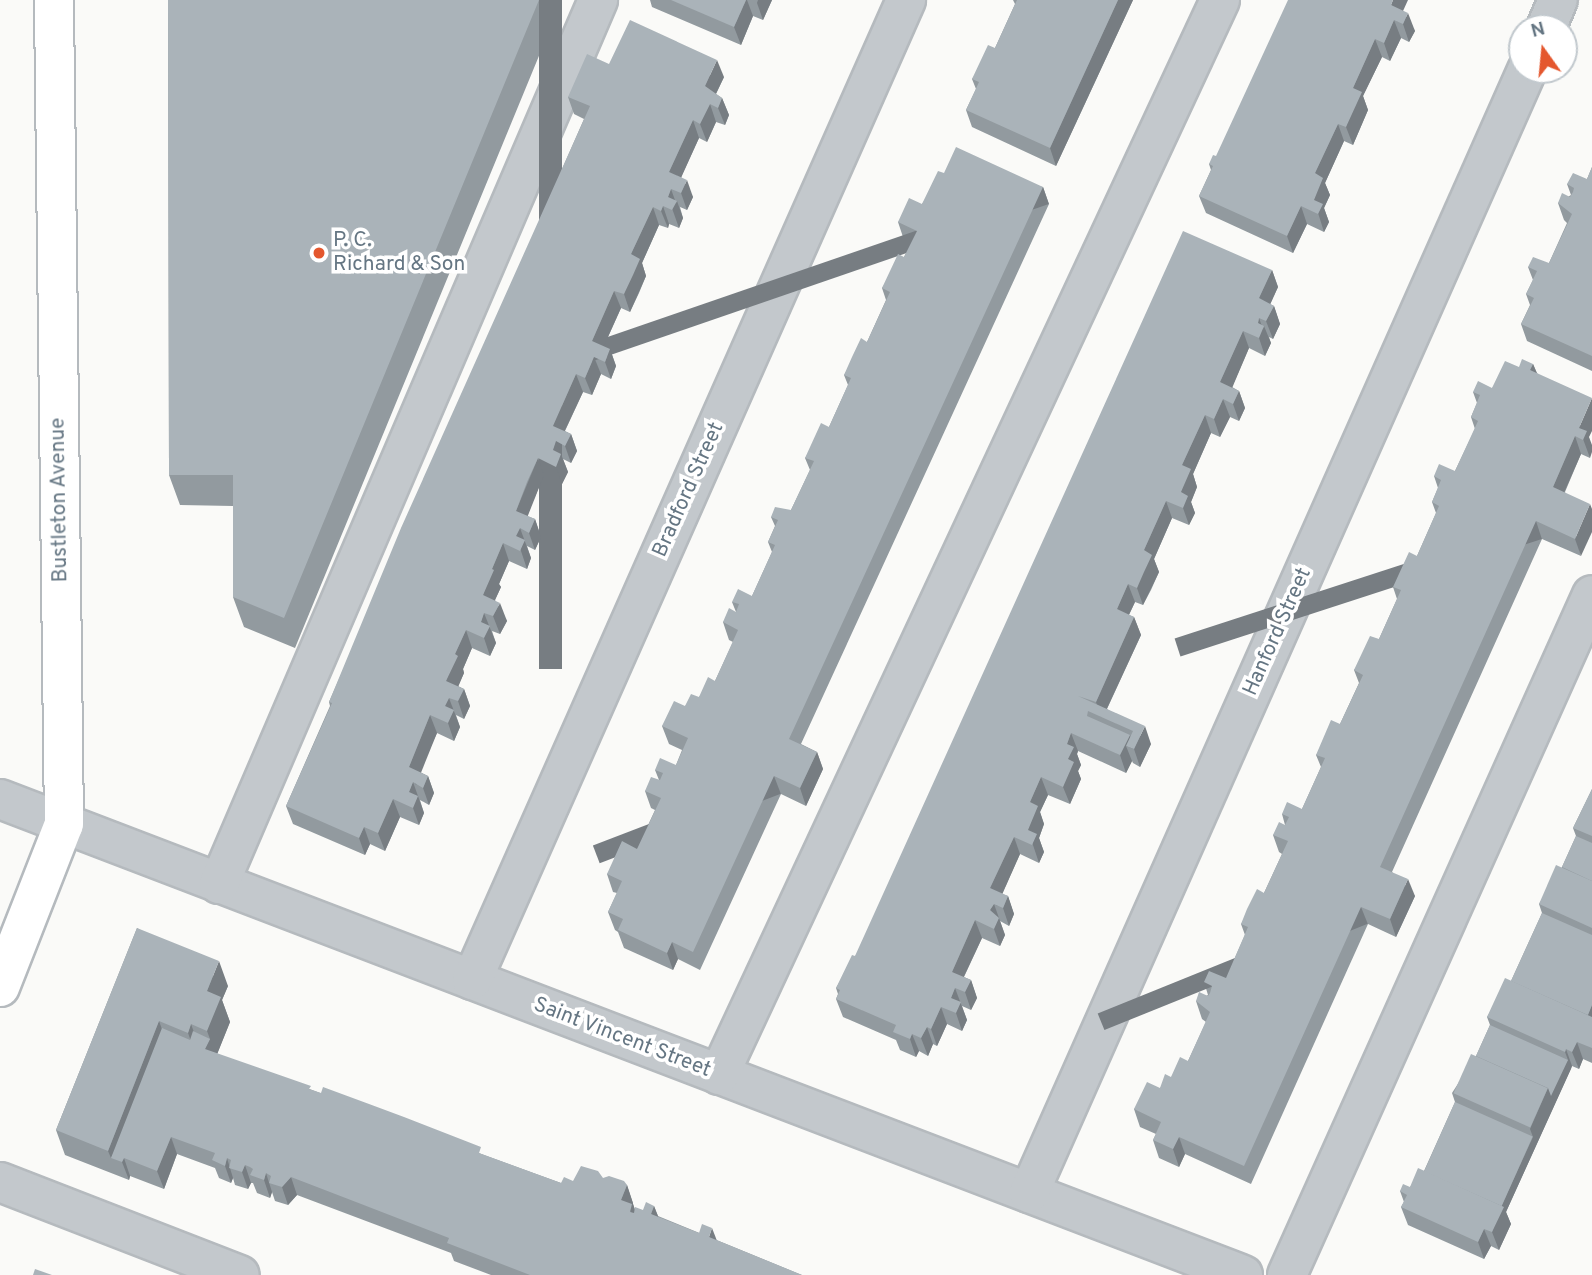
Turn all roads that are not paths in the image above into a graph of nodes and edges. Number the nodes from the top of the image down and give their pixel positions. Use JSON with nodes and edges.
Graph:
{"nodes":[{"id":1,"x":54,"y":0,"type":"edge"},
{"id":2,"x":598,"y":0,"type":"edge"},
{"id":3,"x":906,"y":0,"type":"edge"},
{"id":4,"x":1220,"y":0,"type":"edge"},
{"id":5,"x":1521,"y":84,"type":"edge"},
{"id":6,"x":1592,"y":595,"type":"edge"},
{"id":7,"x":0,"y":800,"type":"edge"},
{"id":8,"x":64,"y":824,"type":"junction"},
{"id":9,"x":219,"y":884,"type":"junction"},
{"id":10,"x":472,"y":980,"type":"junction"},
{"id":11,"x":0,"y":987,"type":"edge"},
{"id":12,"x":719,"y":1075,"type":"junction"},
{"id":13,"x":0,"y":1182,"type":"edge"},
{"id":14,"x":1029,"y":1193,"type":"junction"},
{"id":15,"x":240,"y":1275,"type":"edge"},
{"id":16,"x":1244,"y":1275,"type":"edge"},
{"id":17,"x":1287,"y":1275,"type":"edge"}],
"edges":[{"from":1,"to":8,"type":"main road","name":"Bustleton Avenue"},
{"from":2,"to":9,"type":"street"},
{"from":3,"to":10,"type":"street","name":"Bradford Street"},
{"from":4,"to":12,"type":"street"},
{"from":5,"to":14,"type":"street","name":"Hanford Street"},
{"from":6,"to":17,"type":"street"},
{"from":7,"to":8,"type":"street","name":"Saint Vincent Street"},
{"from":8,"to":9,"type":"street","name":"Saint Vincent Street"},
{"from":8,"to":11,"type":"main road","name":"Bustleton Avenue"},
{"from":9,"to":10,"type":"street","name":"Saint Vincent Street"},
{"from":10,"to":12,"type":"street","name":"Saint Vincent Street"},
{"from":12,"to":14,"type":"street","name":"Saint Vincent Street"},
{"from":13,"to":15,"type":"street"},
{"from":14,"to":16,"type":"street","name":"Saint Vincent Street"}]}
